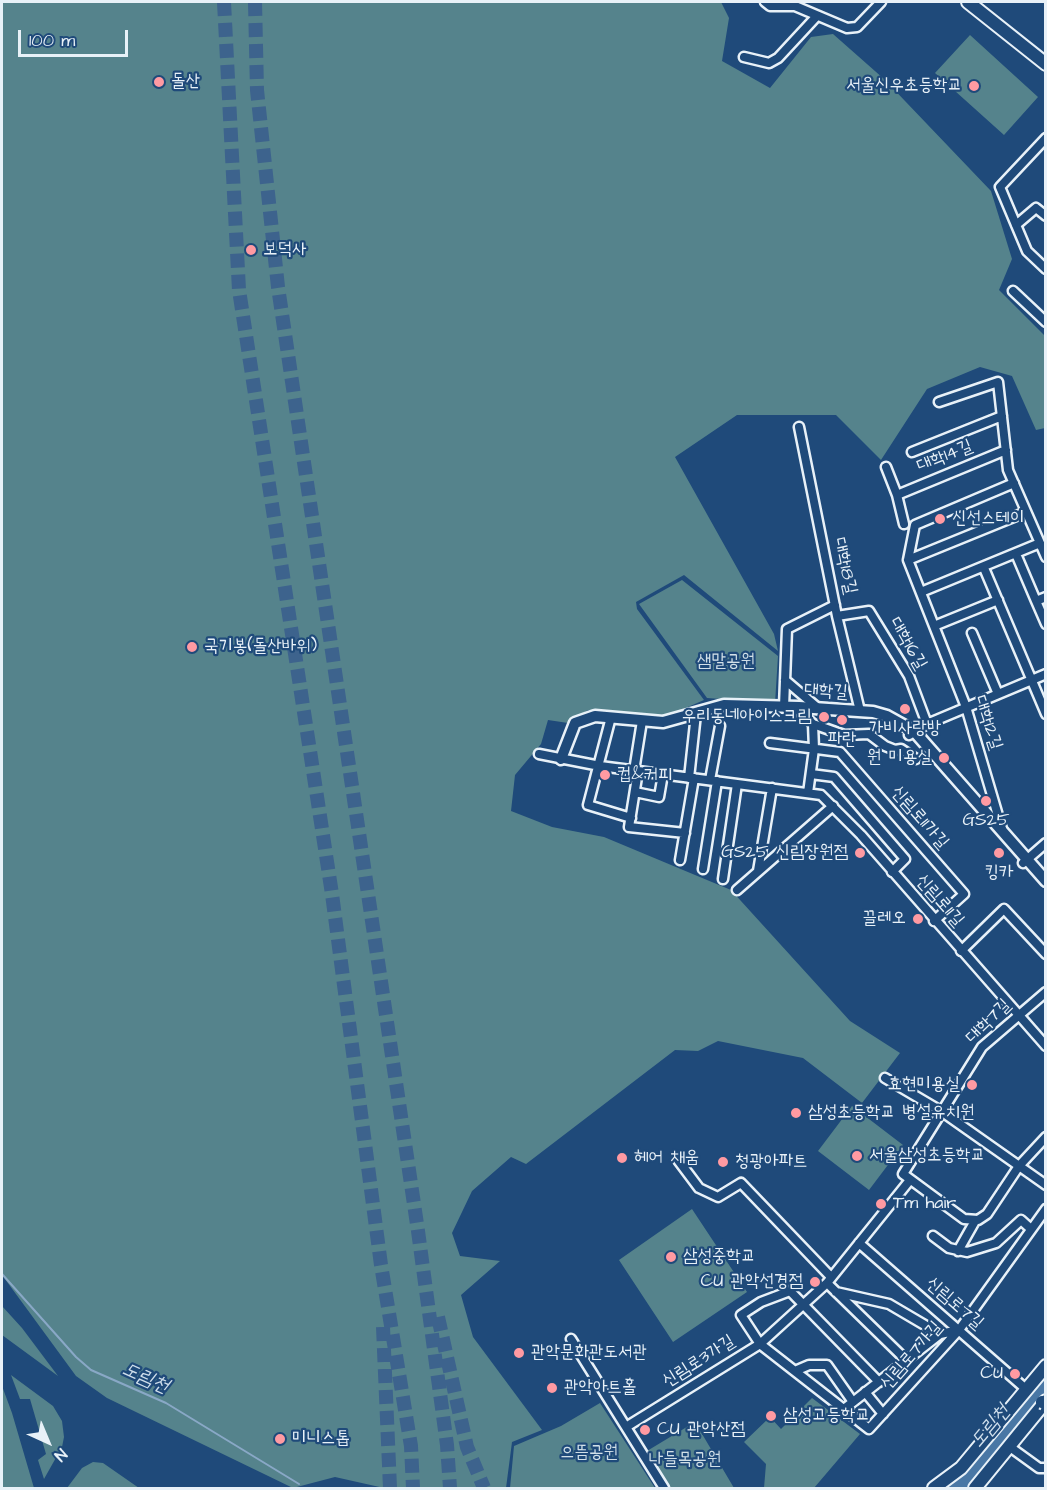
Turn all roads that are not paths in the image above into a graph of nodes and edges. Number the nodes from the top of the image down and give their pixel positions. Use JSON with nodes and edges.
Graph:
{"nodes":[{"id":1,"x":765,"y":2,"type":"edge"},
{"id":2,"x":881,"y":2,"type":"edge"},
{"id":3,"x":968,"y":2,"type":"edge"},
{"id":4,"x":976,"y":2,"type":"edge"},
{"id":5,"x":816,"y":17,"type":"junction"},
{"id":6,"x":744,"y":57,"type":"dead end"},
{"id":7,"x":1046,"y":57,"type":"edge"},
{"id":8,"x":1046,"y":64,"type":"edge"},
{"id":9,"x":1046,"y":138,"type":"edge"},
{"id":10,"x":1046,"y":216,"type":"edge"},
{"id":11,"x":1016,"y":225,"type":"junction"},
{"id":12,"x":1046,"y":268,"type":"edge"},
{"id":13,"x":1013,"y":291,"type":"dead end"},
{"id":14,"x":1046,"y":322,"type":"edge"},
{"id":15,"x":939,"y":402,"type":"dead end"},
{"id":16,"x":1002,"y":416,"type":"junction"},
{"id":17,"x":799,"y":427,"type":"dead end"},
{"id":18,"x":1006,"y":450,"type":"junction"},
{"id":19,"x":912,"y":452,"type":"dead end"},
{"id":20,"x":886,"y":467,"type":"dead end"},
{"id":21,"x":1014,"y":483,"type":"junction"},
{"id":22,"x":897,"y":495,"type":"junction"},
{"id":23,"x":1026,"y":512,"type":"junction"},
{"id":24,"x":904,"y":524,"type":"dead end"},
{"id":25,"x":1040,"y":543,"type":"junction"},
{"id":26,"x":1016,"y":554,"type":"junction"},
{"id":27,"x":1046,"y":557,"type":"edge"},
{"id":28,"x":908,"y":560,"type":"junction"},
{"id":29,"x":984,"y":568,"type":"junction"},
{"id":30,"x":921,"y":592,"type":"junction"},
{"id":31,"x":1046,"y":597,"type":"edge"},
{"id":32,"x":998,"y":600,"type":"junction"},
{"id":33,"x":1036,"y":601,"type":"junction"},
{"id":34,"x":835,"y":604,"type":"junction"},
{"id":35,"x":837,"y":616,"type":"junction"},
{"id":36,"x":1046,"y":624,"type":"edge"},
{"id":37,"x":934,"y":626,"type":"junction"},
{"id":38,"x":972,"y":633,"type":"dead end"},
{"id":39,"x":1046,"y":674,"type":"edge"},
{"id":40,"x":785,"y":680,"type":"junction"},
{"id":41,"x":1031,"y":680,"type":"junction"},
{"id":42,"x":998,"y":694,"type":"junction"},
{"id":43,"x":966,"y":707,"type":"junction"},
{"id":44,"x":793,"y":709,"type":"junction"},
{"id":45,"x":820,"y":711,"type":"junction"},
{"id":46,"x":860,"y":711,"type":"junction"},
{"id":47,"x":1046,"y":714,"type":"edge"},
{"id":48,"x":695,"y":717,"type":"junction"},
{"id":49,"x":610,"y":719,"type":"junction"},
{"id":50,"x":641,"y":724,"type":"junction"},
{"id":51,"x":813,"y":724,"type":"junction"},
{"id":52,"x":927,"y":724,"type":"junction"},
{"id":53,"x":720,"y":726,"type":"dead end"},
{"id":54,"x":911,"y":733,"type":"junction"},
{"id":55,"x":770,"y":743,"type":"dead end"},
{"id":56,"x":814,"y":749,"type":"junction"},
{"id":57,"x":539,"y":754,"type":"dead end"},
{"id":58,"x":564,"y":759,"type":"junction"},
{"id":59,"x":916,"y":759,"type":"dead end"},
{"id":60,"x":600,"y":766,"type":"junction"},
{"id":61,"x":636,"y":771,"type":"junction"},
{"id":62,"x":663,"y":774,"type":"junction"},
{"id":63,"x":811,"y":774,"type":"junction"},
{"id":64,"x":691,"y":778,"type":"junction"},
{"id":65,"x":714,"y":781,"type":"junction"},
{"id":66,"x":737,"y":784,"type":"junction"},
{"id":67,"x":772,"y":788,"type":"junction"},
{"id":68,"x":634,"y":792,"type":"junction"},
{"id":69,"x":808,"y":793,"type":"junction"},
{"id":70,"x":833,"y":806,"type":"junction"},
{"id":71,"x":631,"y":818,"type":"junction"},
{"id":72,"x":685,"y":832,"type":"junction"},
{"id":73,"x":1003,"y":832,"type":"junction"},
{"id":74,"x":1042,"y":845,"type":"edge"},
{"id":75,"x":680,"y":860,"type":"dead end"},
{"id":76,"x":1025,"y":861,"type":"junction"},
{"id":77,"x":703,"y":869,"type":"dead end"},
{"id":78,"x":758,"y":871,"type":"junction"},
{"id":79,"x":892,"y":872,"type":"junction"},
{"id":80,"x":723,"y":879,"type":"dead end"},
{"id":81,"x":1046,"y":881,"type":"edge"},
{"id":82,"x":1046,"y":889,"type":"edge"},
{"id":83,"x":737,"y":890,"type":"dead end"},
{"id":84,"x":934,"y":921,"type":"junction"},
{"id":85,"x":961,"y":951,"type":"junction"},
{"id":86,"x":1046,"y":954,"type":"edge"},
{"id":87,"x":1046,"y":992,"type":"edge"},
{"id":88,"x":1018,"y":1015,"type":"junction"},
{"id":89,"x":1046,"y":1046,"type":"edge"},
{"id":90,"x":885,"y":1078,"type":"dead end"},
{"id":91,"x":941,"y":1110,"type":"junction"},
{"id":92,"x":1046,"y":1137,"type":"edge"},
{"id":93,"x":678,"y":1160,"type":"dead end"},
{"id":94,"x":1019,"y":1166,"type":"junction"},
{"id":95,"x":910,"y":1180,"type":"junction"},
{"id":96,"x":1046,"y":1185,"type":"edge"},
{"id":97,"x":1046,"y":1209,"type":"edge"},
{"id":98,"x":975,"y":1221,"type":"junction"},
{"id":99,"x":1031,"y":1229,"type":"junction"},
{"id":100,"x":933,"y":1236,"type":"dead end"},
{"id":101,"x":859,"y":1243,"type":"junction"},
{"id":102,"x":958,"y":1251,"type":"junction"},
{"id":103,"x":829,"y":1280,"type":"junction"},
{"id":104,"x":836,"y":1292,"type":"junction"},
{"id":105,"x":804,"y":1304,"type":"junction"},
{"id":106,"x":959,"y":1330,"type":"junction"},
{"id":107,"x":940,"y":1334,"type":"junction"},
{"id":108,"x":571,"y":1340,"type":"dead end"},
{"id":109,"x":760,"y":1344,"type":"junction"},
{"id":110,"x":906,"y":1360,"type":"junction"},
{"id":111,"x":1046,"y":1366,"type":"edge"},
{"id":112,"x":795,"y":1371,"type":"junction"},
{"id":113,"x":879,"y":1382,"type":"junction"},
{"id":114,"x":1027,"y":1390,"type":"junction"},
{"id":115,"x":865,"y":1392,"type":"junction"},
{"id":116,"x":853,"y":1402,"type":"junction"},
{"id":117,"x":1045,"y":1402,"type":"edge"},
{"id":118,"x":844,"y":1409,"type":"junction"},
{"id":119,"x":883,"y":1414,"type":"junction"},
{"id":120,"x":626,"y":1427,"type":"junction"},
{"id":121,"x":1010,"y":1447,"type":"junction"},
{"id":122,"x":1046,"y":1468,"type":"edge"},
{"id":123,"x":664,"y":1488,"type":"edge"},
{"id":124,"x":934,"y":1488,"type":"edge"},
{"id":125,"x":975,"y":1488,"type":"edge"}],
"edges":[{"from":1,"to":5,"type":"street"},
{"from":2,"to":5,"type":"street"},
{"from":3,"to":8,"type":"main road"},
{"from":4,"to":7,"type":"main road"},
{"from":5,"to":6,"type":"street"},
{"from":9,"to":11,"type":"street"},
{"from":10,"to":11,"type":"street"},
{"from":11,"to":12,"type":"street"},
{"from":13,"to":14,"type":"street"},
{"from":15,"to":16,"type":"street"},
{"from":16,"to":18,"type":"street"},
{"from":16,"to":19,"type":"street","name":"대학14길"},
{"from":17,"to":34,"type":"street","name":"대학18길"},
{"from":18,"to":21,"type":"street"},
{"from":18,"to":22,"type":"street","name":"대학14길"},
{"from":20,"to":22,"type":"street"},
{"from":21,"to":23,"type":"street"},
{"from":21,"to":28,"type":"street"},
{"from":22,"to":24,"type":"street"},
{"from":23,"to":25,"type":"street"},
{"from":23,"to":28,"type":"street"},
{"from":25,"to":26,"type":"street"},
{"from":25,"to":27,"type":"street"},
{"from":26,"to":29,"type":"street"},
{"from":26,"to":33,"type":"street"},
{"from":28,"to":30,"type":"street","name":"대학12길"},
{"from":29,"to":30,"type":"street"},
{"from":29,"to":32,"type":"street"},
{"from":30,"to":37,"type":"street","name":"대학12길"},
{"from":31,"to":33,"type":"street"},
{"from":32,"to":37,"type":"street"},
{"from":32,"to":41,"type":"street"},
{"from":33,"to":36,"type":"street"},
{"from":34,"to":35,"type":"street","name":"대학18길"},
{"from":34,"to":40,"type":"street"},
{"from":35,"to":46,"type":"street","name":"대학18길"},
{"from":35,"to":52,"type":"street","name":"대학16길"},
{"from":37,"to":43,"type":"street","name":"대학12길"},
{"from":38,"to":42,"type":"street"},
{"from":39,"to":41,"type":"street"},
{"from":40,"to":44,"type":"street"},
{"from":40,"to":45,"type":"street"},
{"from":41,"to":42,"type":"street"},
{"from":41,"to":47,"type":"street"},
{"from":42,"to":43,"type":"street"},
{"from":43,"to":52,"type":"street"},
{"from":43,"to":73,"type":"street","name":"대학12길"},
{"from":44,"to":45,"type":"street","name":"대학길"},
{"from":44,"to":48,"type":"street"},
{"from":44,"to":48,"type":"street","name":"대학길"},
{"from":44,"to":51,"type":"street"},
{"from":45,"to":46,"type":"street","name":"대학길"},
{"from":45,"to":54,"type":"street"},
{"from":46,"to":54,"type":"street","name":"대학길"},
{"from":48,"to":50,"type":"street","name":"대학길"},
{"from":48,"to":64,"type":"street"},
{"from":49,"to":50,"type":"street","name":"대학길"},
{"from":49,"to":58,"type":"street","name":"대학길"},
{"from":49,"to":60,"type":"street"},
{"from":50,"to":61,"type":"street"},
{"from":51,"to":56,"type":"street"},
{"from":51,"to":59,"type":"street"},
{"from":52,"to":54,"type":"street"},
{"from":53,"to":65,"type":"street"},
{"from":54,"to":73,"type":"street","name":"대학길"},
{"from":54,"to":76,"type":"street"},
{"from":55,"to":56,"type":"street"},
{"from":56,"to":63,"type":"street"},
{"from":56,"to":84,"type":"street","name":"신림로11가길"},
{"from":57,"to":58,"type":"street","name":"신림로11길"},
{"from":58,"to":60,"type":"street","name":"신림로11길"},
{"from":60,"to":61,"type":"street","name":"신림로11길"},
{"from":60,"to":71,"type":"street"},
{"from":61,"to":62,"type":"street","name":"신림로11길"},
{"from":61,"to":68,"type":"street"},
{"from":62,"to":64,"type":"street","name":"신림로11길"},
{"from":62,"to":68,"type":"street"},
{"from":63,"to":69,"type":"street"},
{"from":63,"to":79,"type":"street","name":"신림로11길"},
{"from":64,"to":65,"type":"street","name":"신림로11길"},
{"from":64,"to":72,"type":"street"},
{"from":65,"to":66,"type":"street","name":"신림로11길"},
{"from":65,"to":77,"type":"street"},
{"from":66,"to":67,"type":"street","name":"신림로11길"},
{"from":66,"to":80,"type":"street"},
{"from":67,"to":69,"type":"street","name":"신림로11길"},
{"from":67,"to":78,"type":"street"},
{"from":68,"to":71,"type":"street"},
{"from":69,"to":70,"type":"street","name":"신림로11길"},
{"from":70,"to":78,"type":"street"},
{"from":70,"to":79,"type":"street","name":"신림로11길"},
{"from":71,"to":72,"type":"street"},
{"from":72,"to":75,"type":"street"},
{"from":73,"to":76,"type":"street","name":"대학길"},
{"from":74,"to":76,"type":"street"},
{"from":76,"to":81,"type":"street","name":"대학길"},
{"from":76,"to":82,"type":"street"},
{"from":78,"to":83,"type":"street"},
{"from":79,"to":84,"type":"street","name":"신림로11길"},
{"from":84,"to":85,"type":"street","name":"신림로11길"},
{"from":85,"to":86,"type":"street","name":"신림로11길"},
{"from":85,"to":88,"type":"street","name":"신림로11길"},
{"from":87,"to":88,"type":"street","name":"대학7길"},
{"from":88,"to":89,"type":"street","name":"신림로11길"},
{"from":88,"to":91,"type":"street","name":"대학7길"},
{"from":90,"to":91,"type":"street"},
{"from":91,"to":94,"type":"street"},
{"from":91,"to":95,"type":"street","name":"대학7길"},
{"from":92,"to":94,"type":"street"},
{"from":93,"to":103,"type":"street"},
{"from":94,"to":96,"type":"street"},
{"from":94,"to":98,"type":"street"},
{"from":95,"to":98,"type":"street"},
{"from":95,"to":101,"type":"street","name":"신림로3가길"},
{"from":97,"to":99,"type":"street"},
{"from":98,"to":102,"type":"street"},
{"from":99,"to":102,"type":"street"},
{"from":99,"to":106,"type":"street"},
{"from":100,"to":102,"type":"street"},
{"from":101,"to":103,"type":"street","name":"신림로3가길"},
{"from":101,"to":106,"type":"street","name":"신림로7길"},
{"from":103,"to":104,"type":"street"},
{"from":103,"to":105,"type":"street","name":"신림로3가길"},
{"from":104,"to":107,"type":"street","name":"신림로7가길"},
{"from":104,"to":110,"type":"street"},
{"from":105,"to":109,"type":"street","name":"신림로3가길"},
{"from":105,"to":109,"type":"street","name":"신림로3가길"},
{"from":105,"to":113,"type":"street","name":"신림로3가길"},
{"from":106,"to":107,"type":"street","name":"신림로7가길"},
{"from":106,"to":114,"type":"street","name":"신림로7길"},
{"from":106,"to":119,"type":"street","name":"신림로7가길"},
{"from":107,"to":110,"type":"street","name":"신림로7가길"},
{"from":108,"to":120,"type":"street"},
{"from":109,"to":112,"type":"street","name":"신림로7가길"},
{"from":109,"to":120,"type":"street","name":"신림로3가길"},
{"from":110,"to":113,"type":"street","name":"신림로7가길"},
{"from":111,"to":114,"type":"main road"},
{"from":112,"to":116,"type":"street"},
{"from":112,"to":118,"type":"street","name":"신림로7가길"},
{"from":113,"to":115,"type":"street","name":"신림로7가길"},
{"from":114,"to":117,"type":"main road"},
{"from":114,"to":124,"type":"main road"},
{"from":115,"to":116,"type":"street"},
{"from":115,"to":119,"type":"street","name":"신림로7가길"},
{"from":116,"to":118,"type":"street"},
{"from":117,"to":121,"type":"main road"},
{"from":118,"to":119,"type":"street","name":"신림로7가길"},
{"from":120,"to":123,"type":"street"},
{"from":121,"to":122,"type":"street"},
{"from":121,"to":125,"type":"main road"}]}
